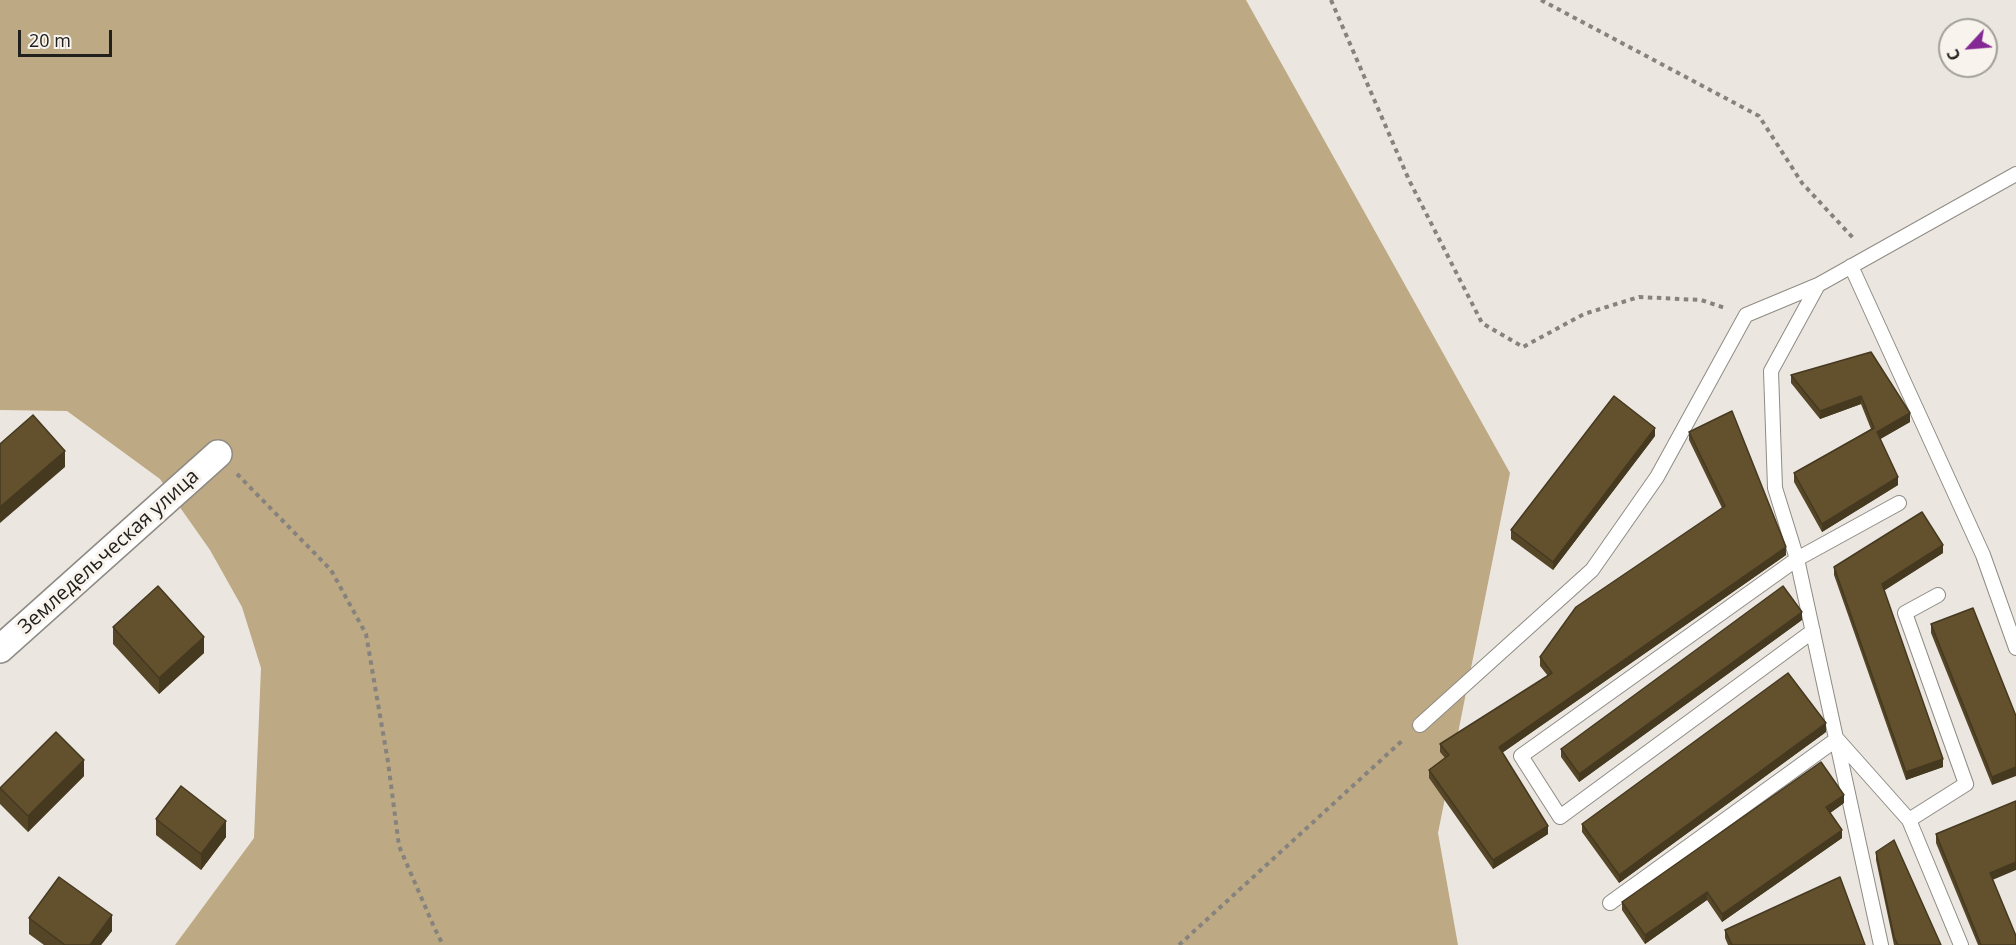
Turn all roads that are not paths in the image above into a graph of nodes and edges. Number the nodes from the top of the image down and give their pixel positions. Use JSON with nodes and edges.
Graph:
{"nodes":[{"id":1,"x":2016,"y":174,"type":"edge"},
{"id":2,"x":1851,"y":266,"type":"junction"},
{"id":3,"x":1818,"y":285,"type":"junction"},
{"id":4,"x":218,"y":454,"type":"road end"},
{"id":5,"x":1899,"y":503,"type":"dead end"},
{"id":6,"x":1797,"y":559,"type":"junction"},
{"id":7,"x":1938,"y":595,"type":"dead end"},
{"id":8,"x":1813,"y":631,"type":"junction"},
{"id":9,"x":2016,"y":648,"type":"edge"},
{"id":10,"x":0,"y":649,"type":"edge"},
{"id":11,"x":1420,"y":724,"type":"road end"},
{"id":12,"x":1837,"y":739,"type":"junction"},
{"id":13,"x":1909,"y":820,"type":"junction"},
{"id":14,"x":1610,"y":903,"type":"dead end"},
{"id":15,"x":1881,"y":945,"type":"edge"},
{"id":16,"x":1961,"y":945,"type":"edge"}],
"edges":[{"from":1,"to":2,"type":"lane"},
{"from":2,"to":3,"type":"lane"},
{"from":2,"to":9,"type":"lane"},
{"from":3,"to":6,"type":"lane"},
{"from":3,"to":11,"type":"lane"},
{"from":4,"to":10,"type":"street","name":"Земледельческая улица"},
{"from":5,"to":6,"type":"lane"},
{"from":6,"to":8,"type":"lane"},
{"from":6,"to":8,"type":"lane"},
{"from":7,"to":13,"type":"lane"},
{"from":8,"to":12,"type":"lane"},
{"from":12,"to":13,"type":"lane"},
{"from":12,"to":14,"type":"lane"},
{"from":12,"to":15,"type":"lane"},
{"from":13,"to":16,"type":"lane"}]}
